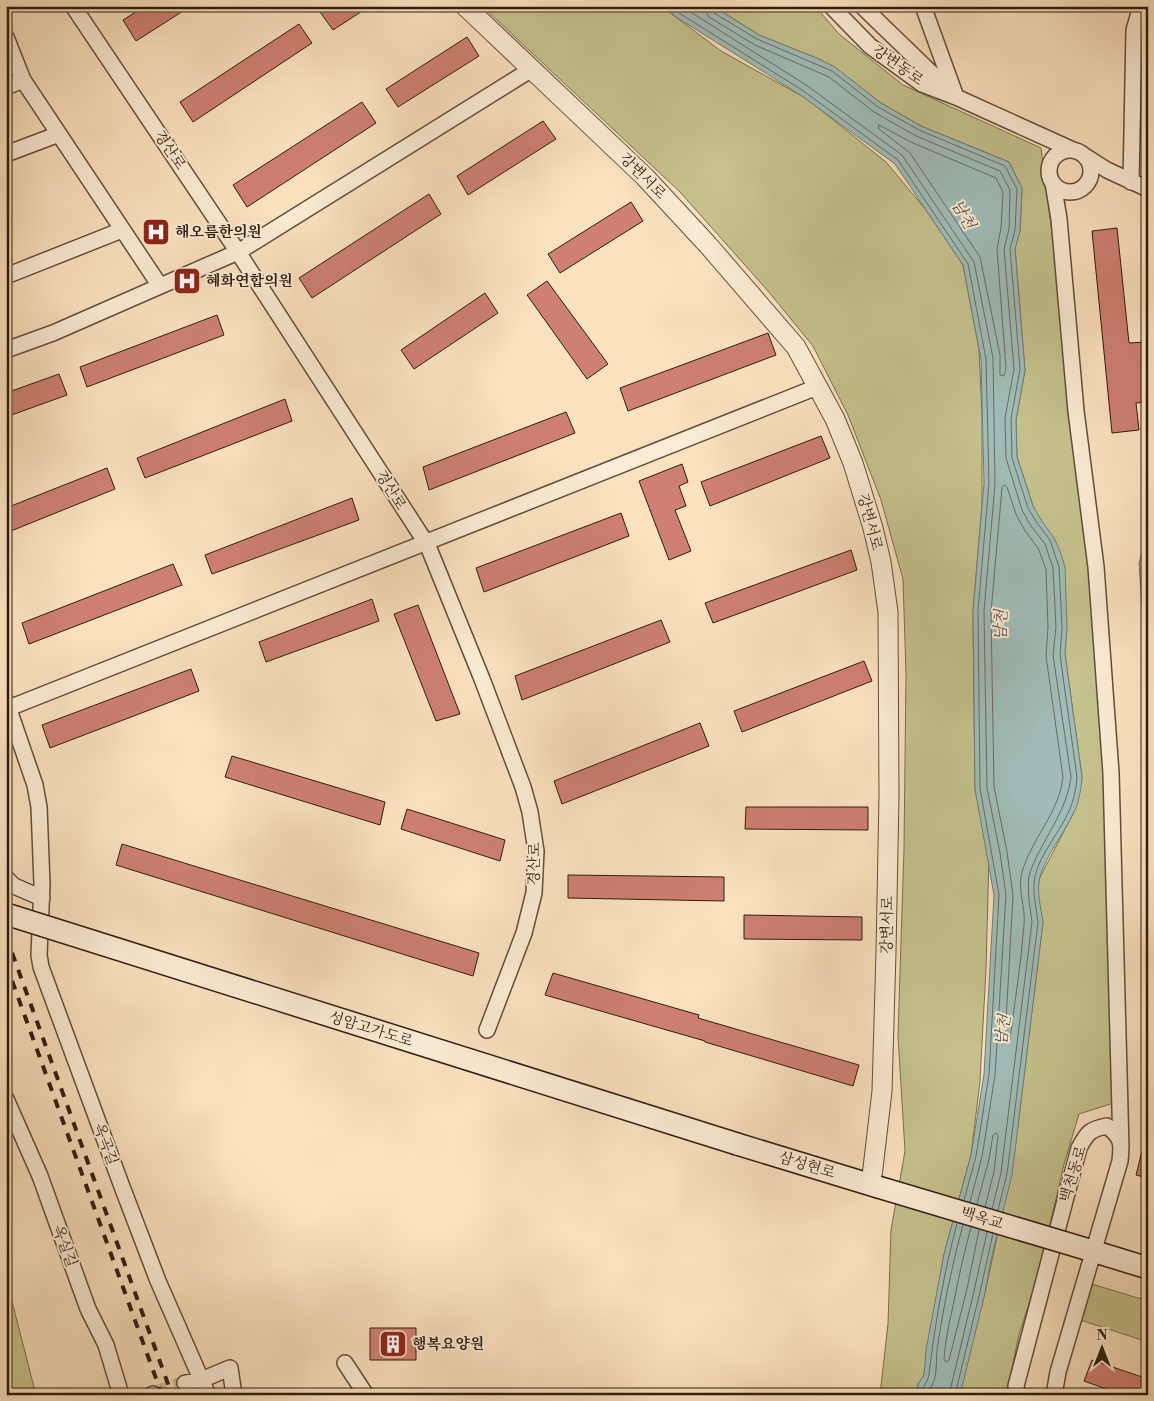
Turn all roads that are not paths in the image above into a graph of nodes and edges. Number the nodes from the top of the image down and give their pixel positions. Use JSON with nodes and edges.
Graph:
{"nodes":[{"id":1,"x":73,"y":6,"type":"edge"},
{"id":2,"x":465,"y":6,"type":"edge"},
{"id":3,"x":831,"y":6,"type":"edge"},
{"id":4,"x":862,"y":6,"type":"edge"},
{"id":5,"x":924,"y":6,"type":"edge"},
{"id":6,"x":1141,"y":6,"type":"edge"},
{"id":7,"x":6,"y":37,"type":"edge"},
{"id":8,"x":532,"y":69,"type":"junction"},
{"id":9,"x":23,"y":80,"type":"junction"},
{"id":10,"x":6,"y":87,"type":"edge"},
{"id":11,"x":956,"y":97,"type":"junction"},
{"id":12,"x":1032,"y":133,"type":"junction"},
{"id":13,"x":59,"y":134,"type":"junction"},
{"id":14,"x":1079,"y":153,"type":"junction"},
{"id":15,"x":6,"y":154,"type":"edge"},
{"id":16,"x":1051,"y":163,"type":"junction"},
{"id":17,"x":1125,"y":179,"type":"junction"},
{"id":18,"x":1053,"y":183,"type":"junction"},
{"id":19,"x":1082,"y":188,"type":"junction"},
{"id":20,"x":1148,"y":190,"type":"edge"},
{"id":21,"x":1059,"y":219,"type":"junction"},
{"id":22,"x":122,"y":230,"type":"junction"},
{"id":23,"x":238,"y":252,"type":"junction"},
{"id":24,"x":6,"y":276,"type":"edge"},
{"id":25,"x":160,"y":286,"type":"junction"},
{"id":26,"x":6,"y":350,"type":"edge"},
{"id":27,"x":817,"y":387,"type":"junction"},
{"id":28,"x":424,"y":543,"type":"junction"},
{"id":29,"x":7,"y":704,"type":"edge"},
{"id":30,"x":6,"y":878,"type":"edge"},
{"id":31,"x":42,"y":891,"type":"junction"},
{"id":32,"x":6,"y":914,"type":"edge"},
{"id":33,"x":487,"y":1030,"type":"dead end"},
{"id":34,"x":6,"y":1099,"type":"edge"},
{"id":35,"x":736,"y":1144,"type":"joint"},
{"id":36,"x":1122,"y":1148,"type":"junction"},
{"id":37,"x":875,"y":1186,"type":"junction"},
{"id":38,"x":1090,"y":1250,"type":"junction"},
{"id":39,"x":1148,"y":1268,"type":"edge"},
{"id":40,"x":346,"y":1363,"type":"dead end"},
{"id":41,"x":201,"y":1380,"type":"junction"},
{"id":42,"x":185,"y":1383,"type":"tunnel mouth"},
{"id":43,"x":121,"y":1395,"type":"edge"},
{"id":44,"x":208,"y":1395,"type":"edge"},
{"id":45,"x":234,"y":1395,"type":"edge"},
{"id":46,"x":366,"y":1395,"type":"edge"},
{"id":47,"x":1017,"y":1395,"type":"edge"},
{"id":48,"x":1054,"y":1395,"type":"edge"}],
"edges":[{"from":1,"to":23,"type":"street","name":"경산로"},
{"from":2,"to":8,"type":"street","name":"강변서로"},
{"from":3,"to":11,"type":"street","name":"강변동로"},
{"from":4,"to":11,"type":"street"},
{"from":5,"to":11,"type":"street"},
{"from":6,"to":17,"type":"street"},
{"from":7,"to":9,"type":"street"},
{"from":8,"to":23,"type":"street"},
{"from":8,"to":27,"type":"street","name":"강변서로"},
{"from":9,"to":10,"type":"street"},
{"from":9,"to":13,"type":"street"},
{"from":11,"to":12,"type":"street","name":"강변동로"},
{"from":12,"to":14,"type":"street","name":"강변동로"},
{"from":12,"to":16,"type":"street","name":"강변동로"},
{"from":13,"to":15,"type":"street"},
{"from":13,"to":22,"type":"street"},
{"from":14,"to":16,"type":"street"},
{"from":14,"to":17,"type":"street","name":"강변동로"},
{"from":14,"to":19,"type":"street"},
{"from":16,"to":18,"type":"street","name":"강변동로"},
{"from":17,"to":19,"type":"street"},
{"from":17,"to":20,"type":"street","name":"강변동로"},
{"from":18,"to":19,"type":"street"},
{"from":18,"to":21,"type":"street","name":"강변동로"},
{"from":19,"to":21,"type":"street"},
{"from":21,"to":36,"type":"street","name":"강변동로"},
{"from":22,"to":24,"type":"street"},
{"from":22,"to":25,"type":"street"},
{"from":23,"to":25,"type":"street"},
{"from":23,"to":28,"type":"street","name":"경산로"},
{"from":25,"to":26,"type":"street"},
{"from":27,"to":28,"type":"street"},
{"from":27,"to":37,"type":"street","name":"강변서로"},
{"from":28,"to":29,"type":"street"},
{"from":28,"to":33,"type":"street","name":"경산로"},
{"from":29,"to":31,"type":"street","name":"옥곡길"},
{"from":30,"to":31,"type":"street"},
{"from":31,"to":41,"type":"street","name":"옥곡길"},
{"from":32,"to":35,"type":"main road","name":"성암고가도로","bridge":true},
{"from":34,"to":43,"type":"street","name":"옥실길"},
{"from":35,"to":37,"type":"main road","name":"삼성현로"},
{"from":36,"to":38,"type":"street"},
{"from":36,"to":47,"type":"street","name":"백천동로"},
{"from":37,"to":38,"type":"main road","name":"백옥교","bridge":true},
{"from":38,"to":39,"type":"main road"},
{"from":38,"to":48,"type":"street"},
{"from":40,"to":46,"type":"street"},
{"from":41,"to":42,"type":"street"},
{"from":41,"to":44,"type":"street","name":"옥곡길"},
{"from":41,"to":45,"type":"street"}]}
